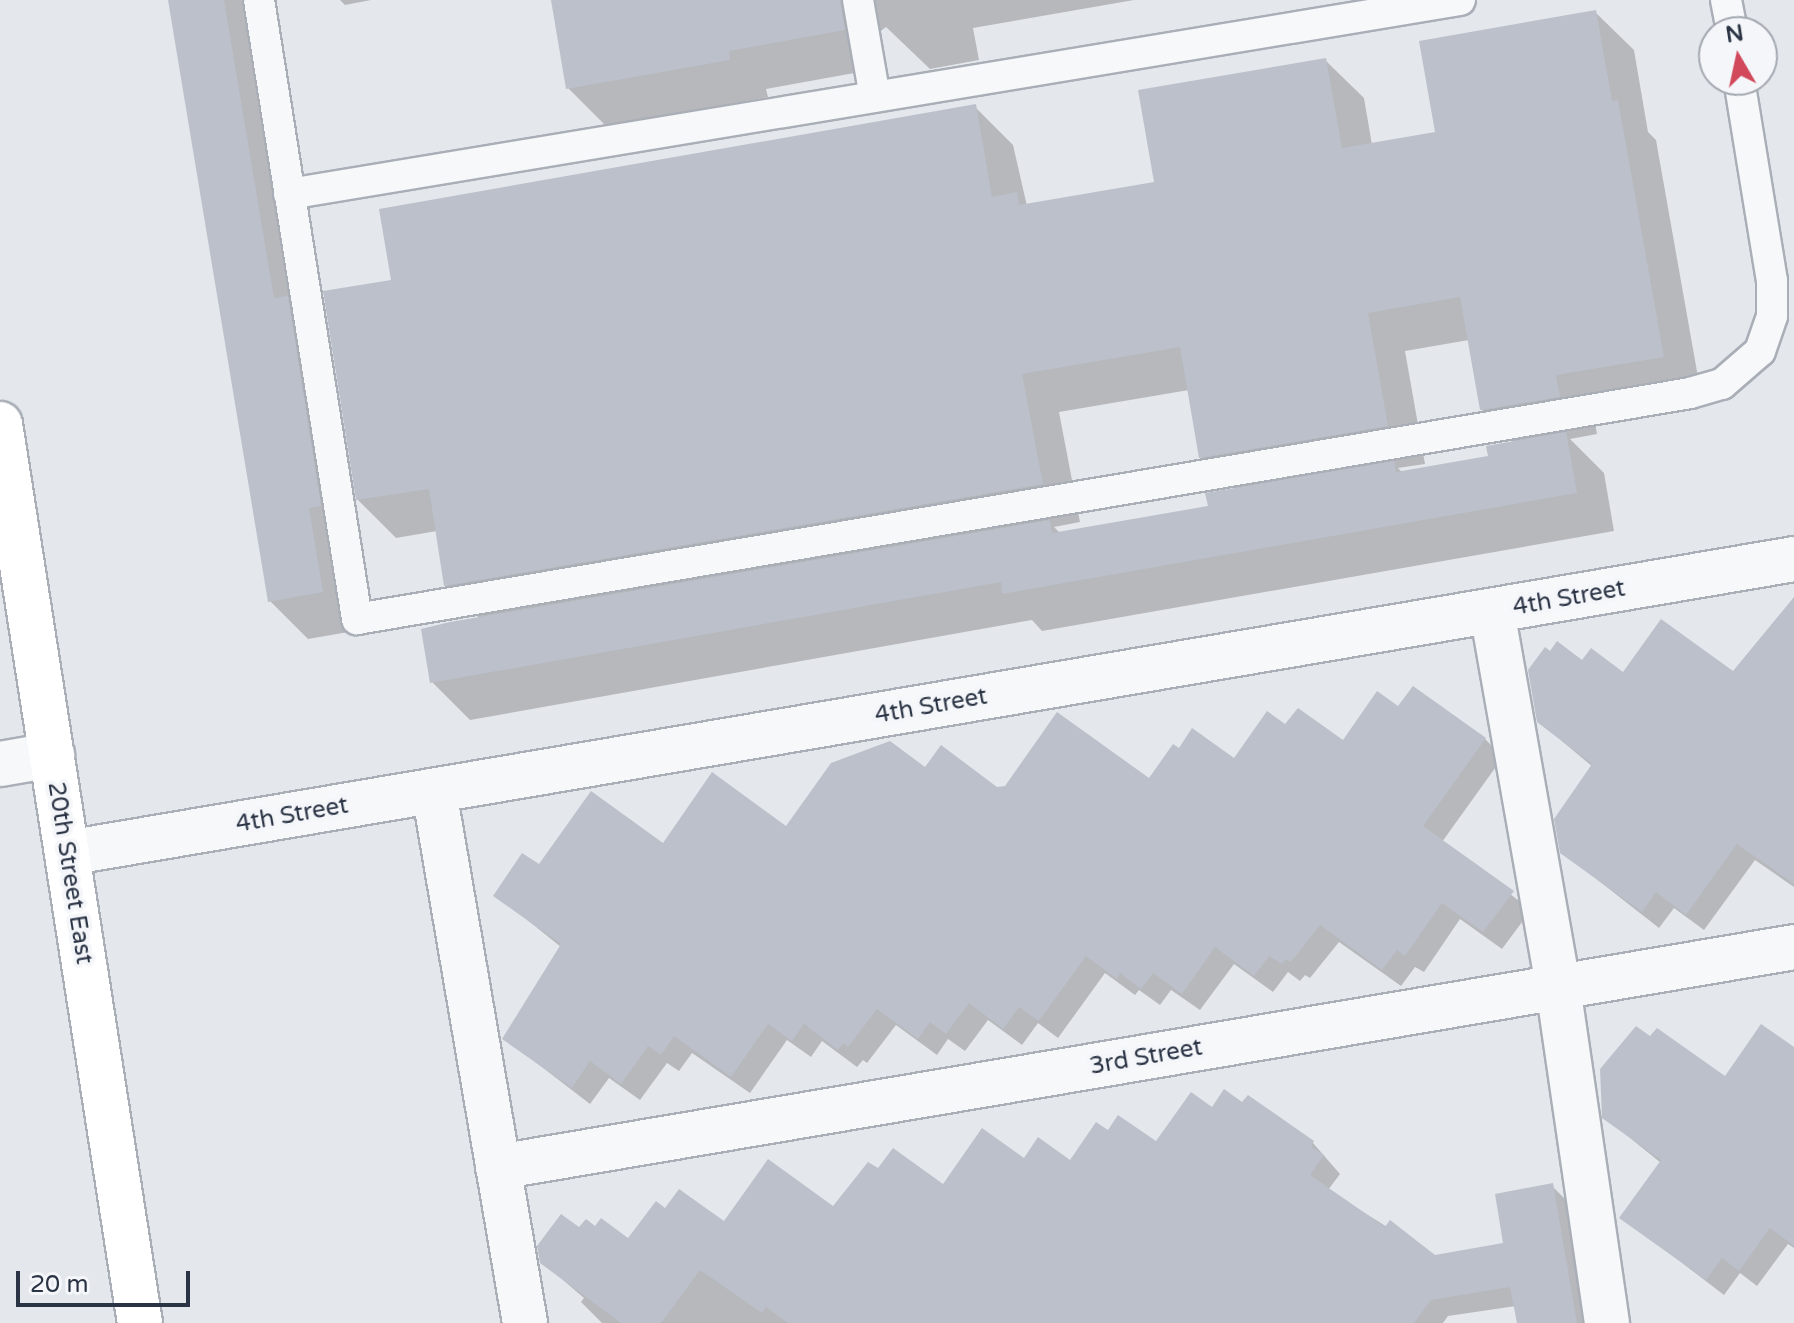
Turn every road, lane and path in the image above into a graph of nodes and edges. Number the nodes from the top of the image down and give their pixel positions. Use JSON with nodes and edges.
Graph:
{"nodes":[{"id":1,"x":259,"y":0,"type":"edge"},
{"id":2,"x":858,"y":0,"type":"edge"},
{"id":3,"x":1460,"y":0,"type":"edge"},
{"id":4,"x":1742,"y":96,"type":"edge"},
{"id":5,"x":875,"y":97,"type":"junction"},
{"id":6,"x":289,"y":194,"type":"junction"},
{"id":7,"x":0,"y":424,"type":"edge"},
{"id":8,"x":1794,"y":559,"type":"edge"},
{"id":9,"x":1492,"y":611,"type":"junction"},
{"id":10,"x":52,"y":755,"type":"junction"},
{"id":11,"x":0,"y":764,"type":"edge"},
{"id":12,"x":434,"y":791,"type":"junction"},
{"id":13,"x":67,"y":853,"type":"junction"},
{"id":14,"x":1794,"y":947,"type":"edge"},
{"id":15,"x":1558,"y":987,"type":"junction"},
{"id":16,"x":498,"y":1167,"type":"junction"},
{"id":17,"x":140,"y":1323,"type":"edge"},
{"id":18,"x":525,"y":1323,"type":"edge"},
{"id":19,"x":1607,"y":1323,"type":"edge"}],
"edges":[{"from":1,"to":6,"type":"lane"},
{"from":2,"to":5,"type":"lane"},
{"from":3,"to":5,"type":"lane"},
{"from":4,"to":6,"type":"lane"},
{"from":5,"to":6,"type":"lane"},
{"from":7,"to":10,"type":"main road","name":"20th Street East"},
{"from":8,"to":9,"type":"street","name":"4th Street"},
{"from":9,"to":12,"type":"street","name":"4th Street"},
{"from":9,"to":15,"type":"street"},
{"from":10,"to":11,"type":"street"},
{"from":10,"to":13,"type":"main road","name":"20th Street East"},
{"from":12,"to":13,"type":"street","name":"4th Street"},
{"from":12,"to":16,"type":"street"},
{"from":13,"to":17,"type":"main road","name":"20th Street East"},
{"from":14,"to":15,"type":"street","name":"3rd Street"},
{"from":15,"to":16,"type":"street","name":"3rd Street"},
{"from":15,"to":19,"type":"street"},
{"from":16,"to":18,"type":"street"}]}
